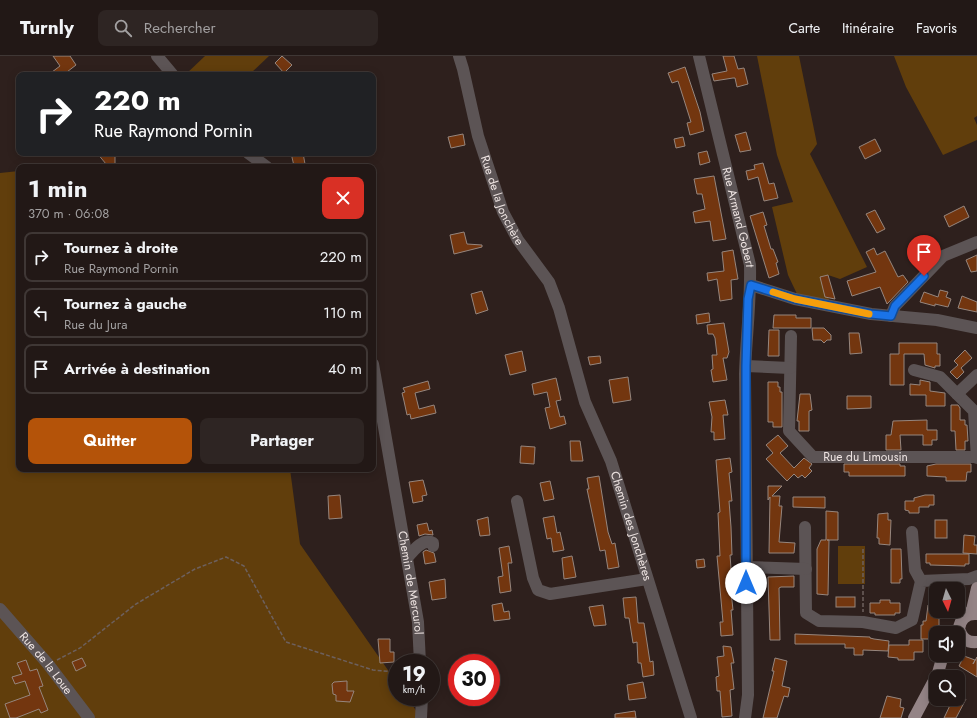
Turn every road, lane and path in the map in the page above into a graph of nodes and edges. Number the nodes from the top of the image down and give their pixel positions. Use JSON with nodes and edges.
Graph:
{"nodes":[{"id":1,"x":157,"y":56,"type":"edge"},
{"id":2,"x":459,"y":56,"type":"edge"},
{"id":3,"x":700,"y":56,"type":"edge"},
{"id":4,"x":170,"y":72,"type":"edge"},
{"id":5,"x":252,"y":156,"type":"edge"},
{"id":6,"x":263,"y":164,"type":"edge"},
{"id":7,"x":977,"y":242,"type":"edge"},
{"id":8,"x":751,"y":285,"type":"junction"},
{"id":9,"x":891,"y":316,"type":"junction"},
{"id":10,"x":977,"y":328,"type":"edge"},
{"id":11,"x":567,"y":335,"type":"joint"},
{"id":12,"x":791,"y":336,"type":"dead end"},
{"id":13,"x":746,"y":366,"type":"junction"},
{"id":14,"x":790,"y":368,"type":"junction"},
{"id":15,"x":914,"y":370,"type":"dead end"},
{"id":16,"x":977,"y":375,"type":"edge"},
{"id":17,"x":376,"y":381,"type":"edge"},
{"id":18,"x":957,"y":394,"type":"junction"},
{"id":19,"x":976,"y":457,"type":"edge"},
{"id":20,"x":518,"y":501,"type":"dead end"},
{"id":21,"x":805,"y":527,"type":"dead end"},
{"id":22,"x":912,"y":532,"type":"dead end"},
{"id":23,"x":433,"y":546,"type":"dead end"},
{"id":24,"x":863,"y":549,"type":"dead end"},
{"id":25,"x":407,"y":558,"type":"junction"},
{"id":26,"x":746,"y":567,"type":"junction"},
{"id":27,"x":806,"y":569,"type":"junction"},
{"id":28,"x":648,"y":579,"type":"junction"},
{"id":29,"x":921,"y":581,"type":"junction"},
{"id":30,"x":975,"y":582,"type":"edge"},
{"id":31,"x":0,"y":609,"type":"edge"},
{"id":32,"x":972,"y":614,"type":"edge"},
{"id":33,"x":863,"y":622,"type":"junction"},
{"id":34,"x":960,"y":626,"type":"edge"},
{"id":35,"x":965,"y":639,"type":"edge"},
{"id":36,"x":976,"y":642,"type":"edge"},
{"id":37,"x":420,"y":654,"type":"edge"},
{"id":38,"x":941,"y":662,"type":"edge"},
{"id":39,"x":48,"y":664,"type":"junction"},
{"id":40,"x":388,"y":671,"type":"edge"},
{"id":41,"x":422,"y":706,"type":"edge"},
{"id":42,"x":89,"y":718,"type":"edge"},
{"id":43,"x":421,"y":718,"type":"edge"},
{"id":44,"x":691,"y":718,"type":"edge"},
{"id":45,"x":745,"y":718,"type":"edge"},
{"id":46,"x":914,"y":718,"type":"edge"}],
"edges":[{"from":1,"to":4,"type":"street"},
{"from":2,"to":11,"type":"street","name":"Rue de la Jonchère"},
{"from":3,"to":8,"type":"street","name":"Rue Armand Gobert"},
{"from":5,"to":6,"type":"street"},
{"from":7,"to":9,"type":"street"},
{"from":8,"to":9,"type":"street"},
{"from":8,"to":13,"type":"street","name":"Rue Armand Gobert"},
{"from":9,"to":10,"type":"street"},
{"from":11,"to":28,"type":"street","name":"Chemin des Jonchères"},
{"from":12,"to":14,"type":"street","name":"Rue du Limousin"},
{"from":13,"to":14,"type":"street"},
{"from":13,"to":26,"type":"street","name":"Rue Armand Gobert"},
{"from":14,"to":19,"type":"street","name":"Rue du Limousin"},
{"from":15,"to":18,"type":"street"},
{"from":16,"to":18,"type":"street"},
{"from":17,"to":25,"type":"street","name":"Chemin de Mercurol"},
{"from":18,"to":19,"type":"street"},
{"from":20,"to":28,"type":"street"},
{"from":21,"to":27,"type":"street"},
{"from":22,"to":29,"type":"street"},
{"from":23,"to":25,"type":"street"},
{"from":24,"to":33,"type":"path"},
{"from":25,"to":37,"type":"street","name":"Chemin de Mercurol"},
{"from":26,"to":27,"type":"street"},
{"from":26,"to":45,"type":"street","name":"Rue Armand Gobert"},
{"from":27,"to":33,"type":"street"},
{"from":28,"to":44,"type":"street","name":"Chemin des Jonchères"},
{"from":29,"to":30,"type":"street"},
{"from":29,"to":33,"type":"street"},
{"from":30,"to":32,"type":"main road"},
{"from":31,"to":39,"type":"street","name":"Rue de la Loue"},
{"from":32,"to":34,"type":"main road"},
{"from":35,"to":36,"type":"main road"},
{"from":38,"to":46,"type":"main road"},
{"from":39,"to":40,"type":"path"},
{"from":39,"to":42,"type":"street","name":"Rue de la Loue"},
{"from":41,"to":43,"type":"street"}]}
